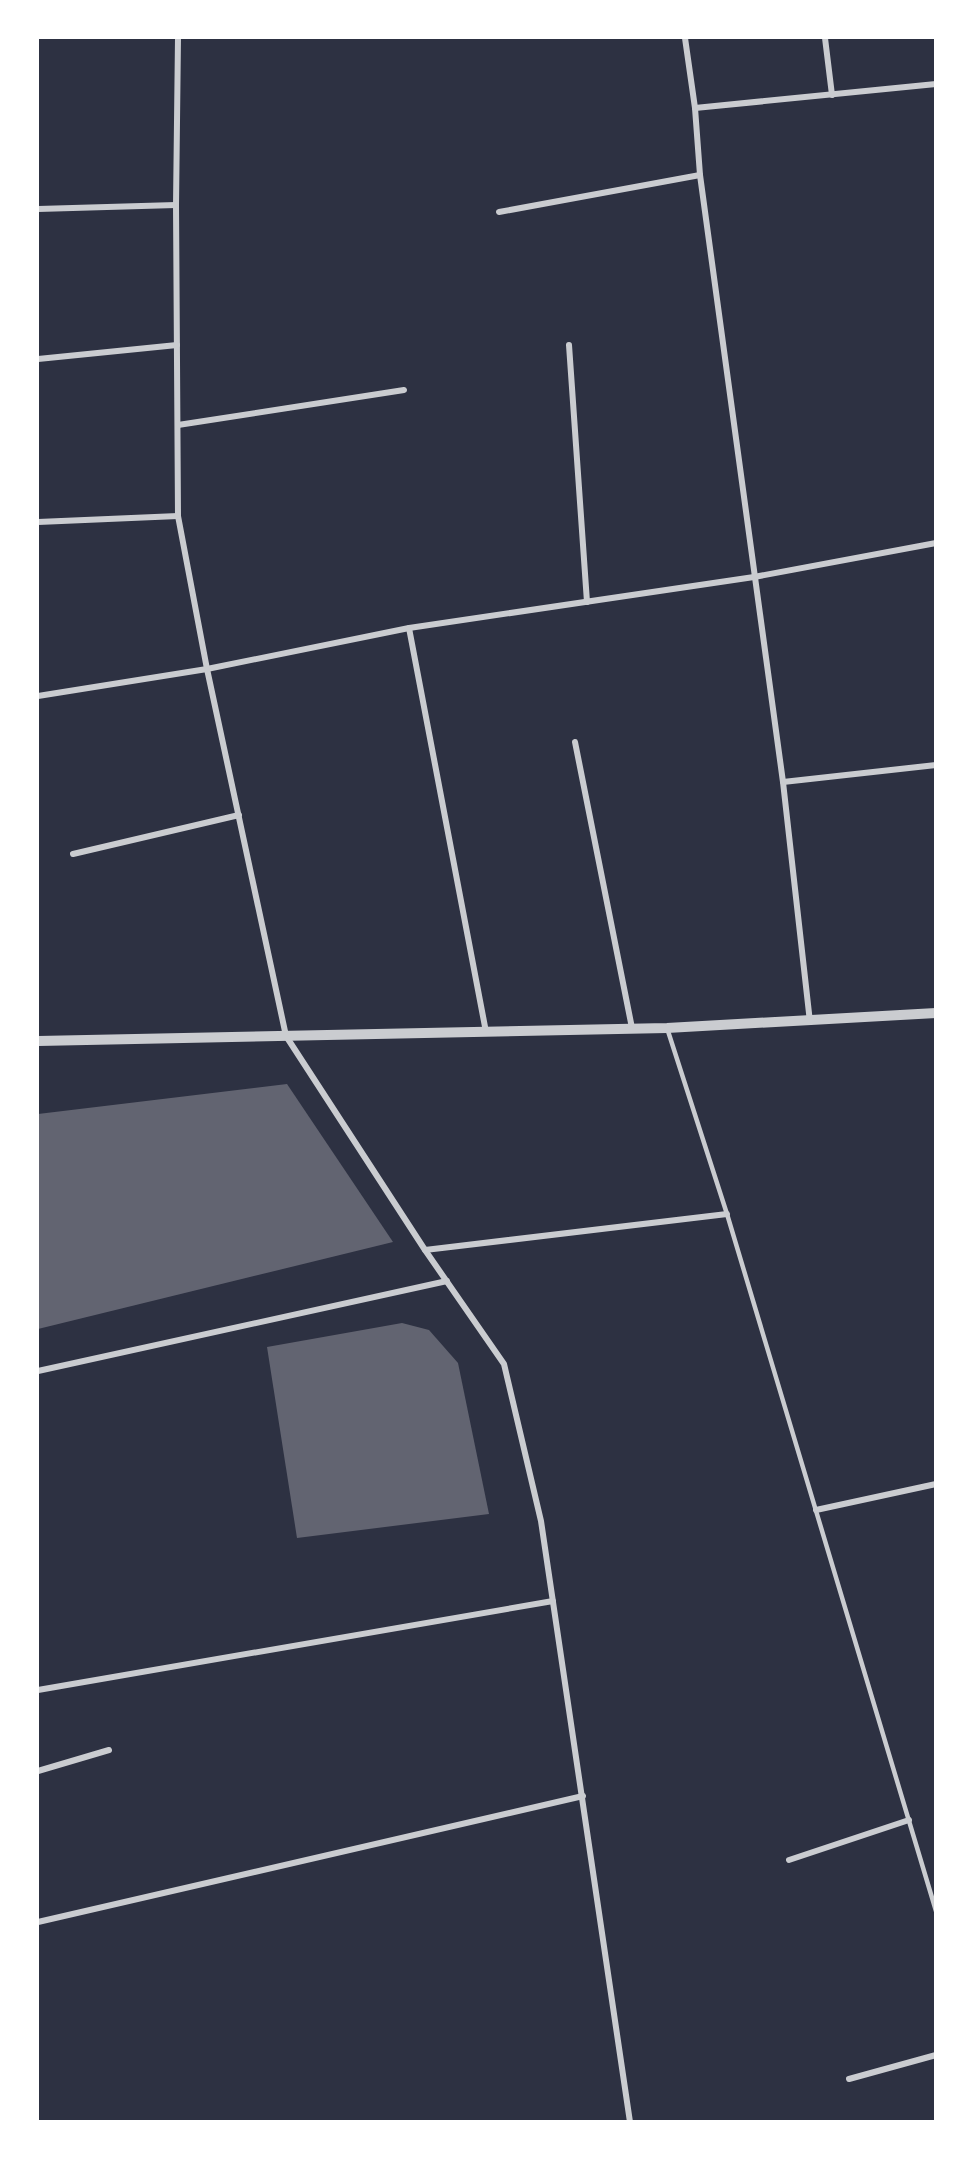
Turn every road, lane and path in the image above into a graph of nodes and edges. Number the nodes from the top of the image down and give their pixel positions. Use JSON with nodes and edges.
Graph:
{"nodes":[{"id":1,"x":178,"y":38,"type":"edge"},
{"id":2,"x":685,"y":38,"type":"edge"},
{"id":3,"x":825,"y":38,"type":"edge"},
{"id":4,"x":936,"y":84,"type":"edge"},
{"id":5,"x":832,"y":95,"type":"junction"},
{"id":6,"x":695,"y":108,"type":"junction"},
{"id":7,"x":700,"y":175,"type":"junction"},
{"id":8,"x":176,"y":205,"type":"junction"},
{"id":9,"x":38,"y":209,"type":"edge"},
{"id":10,"x":499,"y":212,"type":"dead end"},
{"id":11,"x":177,"y":345,"type":"junction"},
{"id":12,"x":569,"y":345,"type":"dead end"},
{"id":13,"x":38,"y":358,"type":"edge"},
{"id":14,"x":404,"y":390,"type":"dead end"},
{"id":15,"x":178,"y":425,"type":"junction"},
{"id":16,"x":178,"y":516,"type":"junction"},
{"id":17,"x":38,"y":522,"type":"edge"},
{"id":18,"x":936,"y":543,"type":"edge"},
{"id":19,"x":754,"y":577,"type":"junction"},
{"id":20,"x":587,"y":602,"type":"junction"},
{"id":21,"x":409,"y":628,"type":"junction"},
{"id":22,"x":207,"y":669,"type":"junction"},
{"id":23,"x":38,"y":696,"type":"edge"},
{"id":24,"x":575,"y":742,"type":"dead end"},
{"id":25,"x":936,"y":765,"type":"edge"},
{"id":26,"x":783,"y":782,"type":"junction"},
{"id":27,"x":239,"y":815,"type":"junction"},
{"id":28,"x":73,"y":854,"type":"dead end"},
{"id":29,"x":936,"y":1013,"type":"edge"},
{"id":30,"x":810,"y":1022,"type":"junction"},
{"id":31,"x":632,"y":1028,"type":"junction"},
{"id":32,"x":667,"y":1028,"type":"junction"},
{"id":33,"x":486,"y":1032,"type":"junction"},
{"id":34,"x":286,"y":1036,"type":"junction"},
{"id":35,"x":38,"y":1041,"type":"edge"},
{"id":36,"x":727,"y":1214,"type":"junction"},
{"id":37,"x":425,"y":1250,"type":"junction"},
{"id":38,"x":447,"y":1281,"type":"junction"},
{"id":39,"x":38,"y":1371,"type":"edge"},
{"id":40,"x":936,"y":1484,"type":"edge"},
{"id":41,"x":816,"y":1510,"type":"junction"},
{"id":42,"x":553,"y":1601,"type":"junction"},
{"id":43,"x":38,"y":1690,"type":"edge"},
{"id":44,"x":109,"y":1750,"type":"dead end"},
{"id":45,"x":38,"y":1771,"type":"edge"},
{"id":46,"x":583,"y":1796,"type":"junction"},
{"id":47,"x":909,"y":1820,"type":"junction"},
{"id":48,"x":789,"y":1860,"type":"dead end"},
{"id":49,"x":936,"y":1911,"type":"edge"},
{"id":50,"x":38,"y":1922,"type":"edge"},
{"id":51,"x":936,"y":2055,"type":"edge"},
{"id":52,"x":849,"y":2079,"type":"dead end"},
{"id":53,"x":630,"y":2121,"type":"edge"}],
"edges":[{"from":1,"to":8,"type":"street"},
{"from":2,"to":6,"type":"street"},
{"from":3,"to":5,"type":"street"},
{"from":4,"to":5,"type":"street"},
{"from":5,"to":6,"type":"street"},
{"from":6,"to":7,"type":"street"},
{"from":7,"to":10,"type":"street"},
{"from":7,"to":19,"type":"street"},
{"from":8,"to":9,"type":"street"},
{"from":8,"to":11,"type":"street"},
{"from":11,"to":13,"type":"street"},
{"from":11,"to":15,"type":"street"},
{"from":12,"to":20,"type":"street"},
{"from":14,"to":15,"type":"street"},
{"from":15,"to":16,"type":"street"},
{"from":16,"to":17,"type":"street"},
{"from":16,"to":22,"type":"street"},
{"from":18,"to":19,"type":"street"},
{"from":19,"to":20,"type":"street"},
{"from":19,"to":26,"type":"street"},
{"from":20,"to":21,"type":"street"},
{"from":21,"to":22,"type":"street"},
{"from":21,"to":33,"type":"street"},
{"from":22,"to":23,"type":"street"},
{"from":22,"to":27,"type":"street"},
{"from":24,"to":31,"type":"street"},
{"from":25,"to":26,"type":"street"},
{"from":26,"to":30,"type":"street"},
{"from":27,"to":28,"type":"street"},
{"from":27,"to":34,"type":"street"},
{"from":29,"to":30,"type":"street"},
{"from":30,"to":32,"type":"street"},
{"from":31,"to":32,"type":"street"},
{"from":31,"to":33,"type":"street"},
{"from":32,"to":36,"type":"lane"},
{"from":33,"to":34,"type":"street"},
{"from":34,"to":35,"type":"street"},
{"from":34,"to":37,"type":"street"},
{"from":36,"to":37,"type":"street"},
{"from":36,"to":41,"type":"lane"},
{"from":37,"to":38,"type":"street"},
{"from":38,"to":39,"type":"street"},
{"from":38,"to":42,"type":"street"},
{"from":40,"to":41,"type":"street"},
{"from":41,"to":47,"type":"lane"},
{"from":42,"to":43,"type":"street"},
{"from":42,"to":46,"type":"street"},
{"from":44,"to":45,"type":"street"},
{"from":46,"to":50,"type":"street"},
{"from":46,"to":53,"type":"street"},
{"from":47,"to":48,"type":"street"},
{"from":47,"to":49,"type":"lane"},
{"from":51,"to":52,"type":"street"}]}
